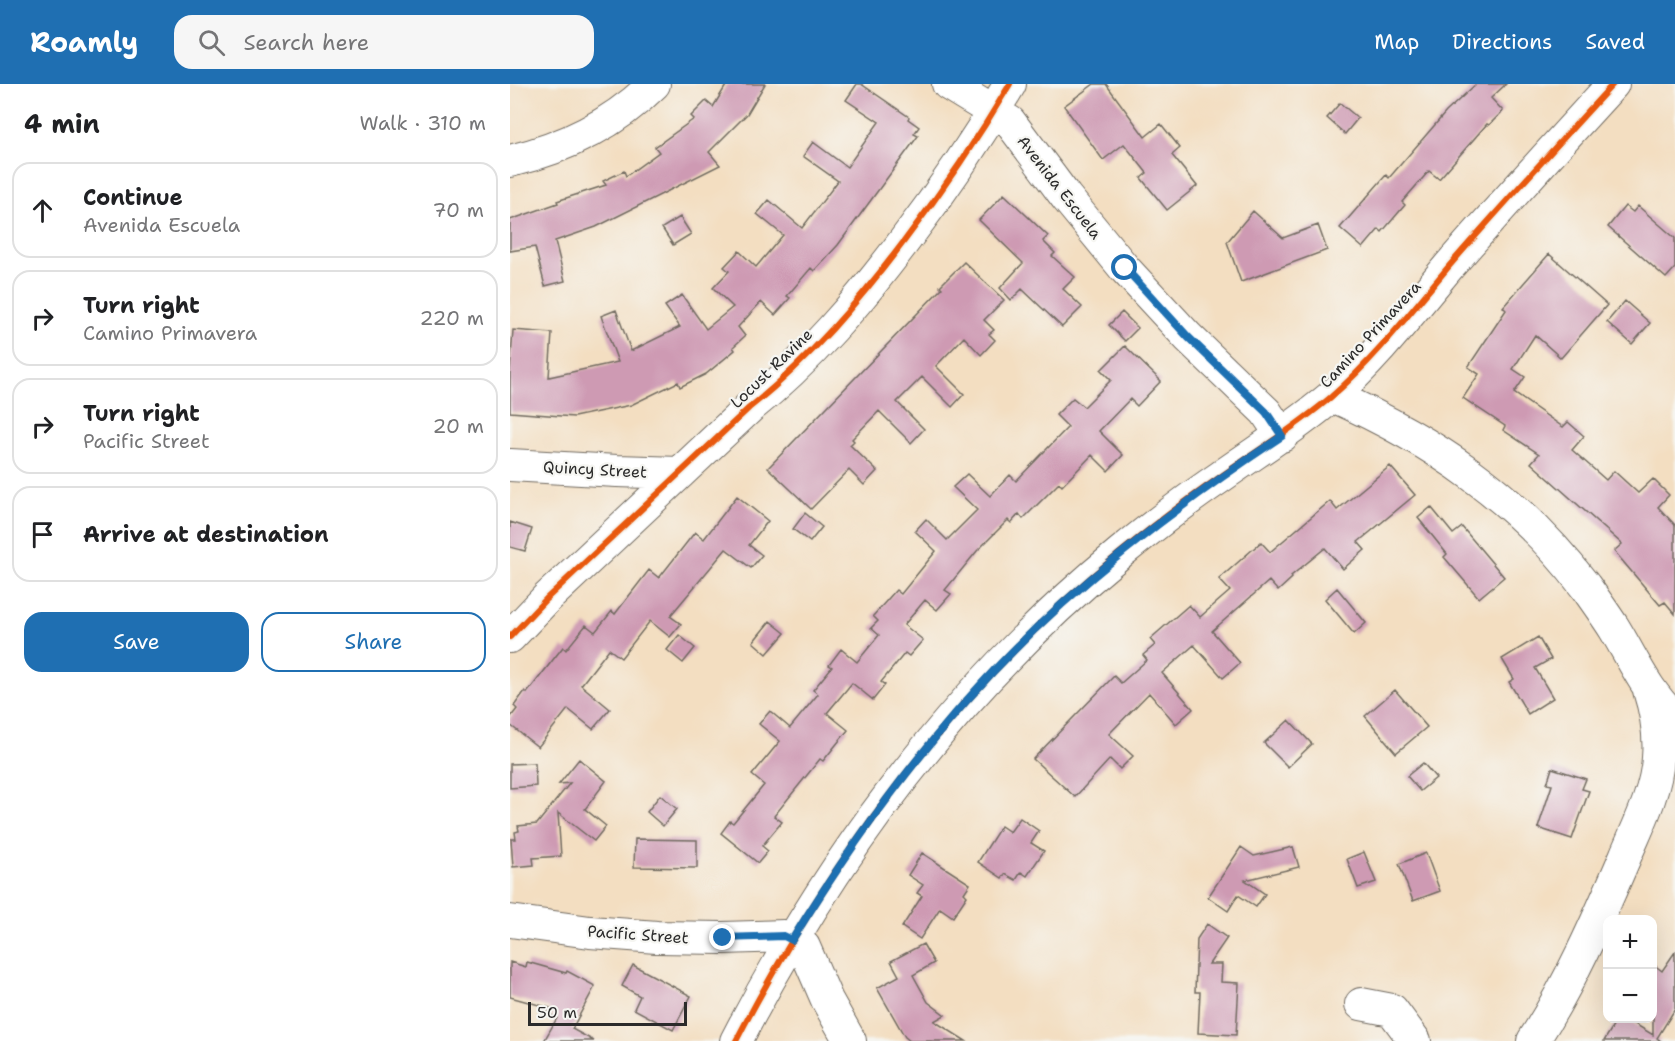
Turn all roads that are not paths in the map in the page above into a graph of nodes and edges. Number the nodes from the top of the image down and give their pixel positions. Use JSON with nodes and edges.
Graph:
{"nodes":[{"id":1,"x":654,"y":84,"type":"edge"},
{"id":2,"x":948,"y":84,"type":"edge"},
{"id":3,"x":1010,"y":84,"type":"edge"},
{"id":4,"x":1613,"y":84,"type":"edge"},
{"id":5,"x":994,"y":112,"type":"junction"},
{"id":6,"x":510,"y":161,"type":"edge"},
{"id":7,"x":1333,"y":396,"type":"junction"},
{"id":8,"x":1282,"y":436,"type":"junction"},
{"id":9,"x":510,"y":465,"type":"edge"},
{"id":10,"x":680,"y":473,"type":"junction"},
{"id":11,"x":510,"y":637,"type":"edge"},
{"id":12,"x":1648,"y":688,"type":"junction"},
{"id":13,"x":1675,"y":718,"type":"edge"},
{"id":14,"x":510,"y":921,"type":"edge"},
{"id":15,"x":792,"y":940,"type":"junction"},
{"id":16,"x":1361,"y":1004,"type":"dead end"},
{"id":17,"x":736,"y":1041,"type":"edge"},
{"id":18,"x":850,"y":1041,"type":"edge"},
{"id":19,"x":1416,"y":1041,"type":"edge"},
{"id":20,"x":1533,"y":1041,"type":"edge"}],
"edges":[{"from":1,"to":6,"type":"street"},
{"from":2,"to":5,"type":"street","name":"Avenida Escuela"},
{"from":3,"to":5,"type":"street","name":"Locust Ravine"},
{"from":4,"to":7,"type":"street","name":"Camino Primavera"},
{"from":5,"to":8,"type":"street","name":"Avenida Escuela"},
{"from":5,"to":10,"type":"street","name":"Locust Ravine"},
{"from":7,"to":8,"type":"street","name":"Camino Primavera"},
{"from":7,"to":12,"type":"street"},
{"from":8,"to":15,"type":"street","name":"Camino Primavera"},
{"from":9,"to":10,"type":"street","name":"Quincy Street"},
{"from":10,"to":11,"type":"street","name":"Locust Ravine"},
{"from":12,"to":13,"type":"street"},
{"from":12,"to":20,"type":"street"},
{"from":14,"to":15,"type":"street","name":"Pacific Street"},
{"from":15,"to":17,"type":"street","name":"Camino Primavera"},
{"from":15,"to":18,"type":"street"},
{"from":16,"to":19,"type":"street"}]}
